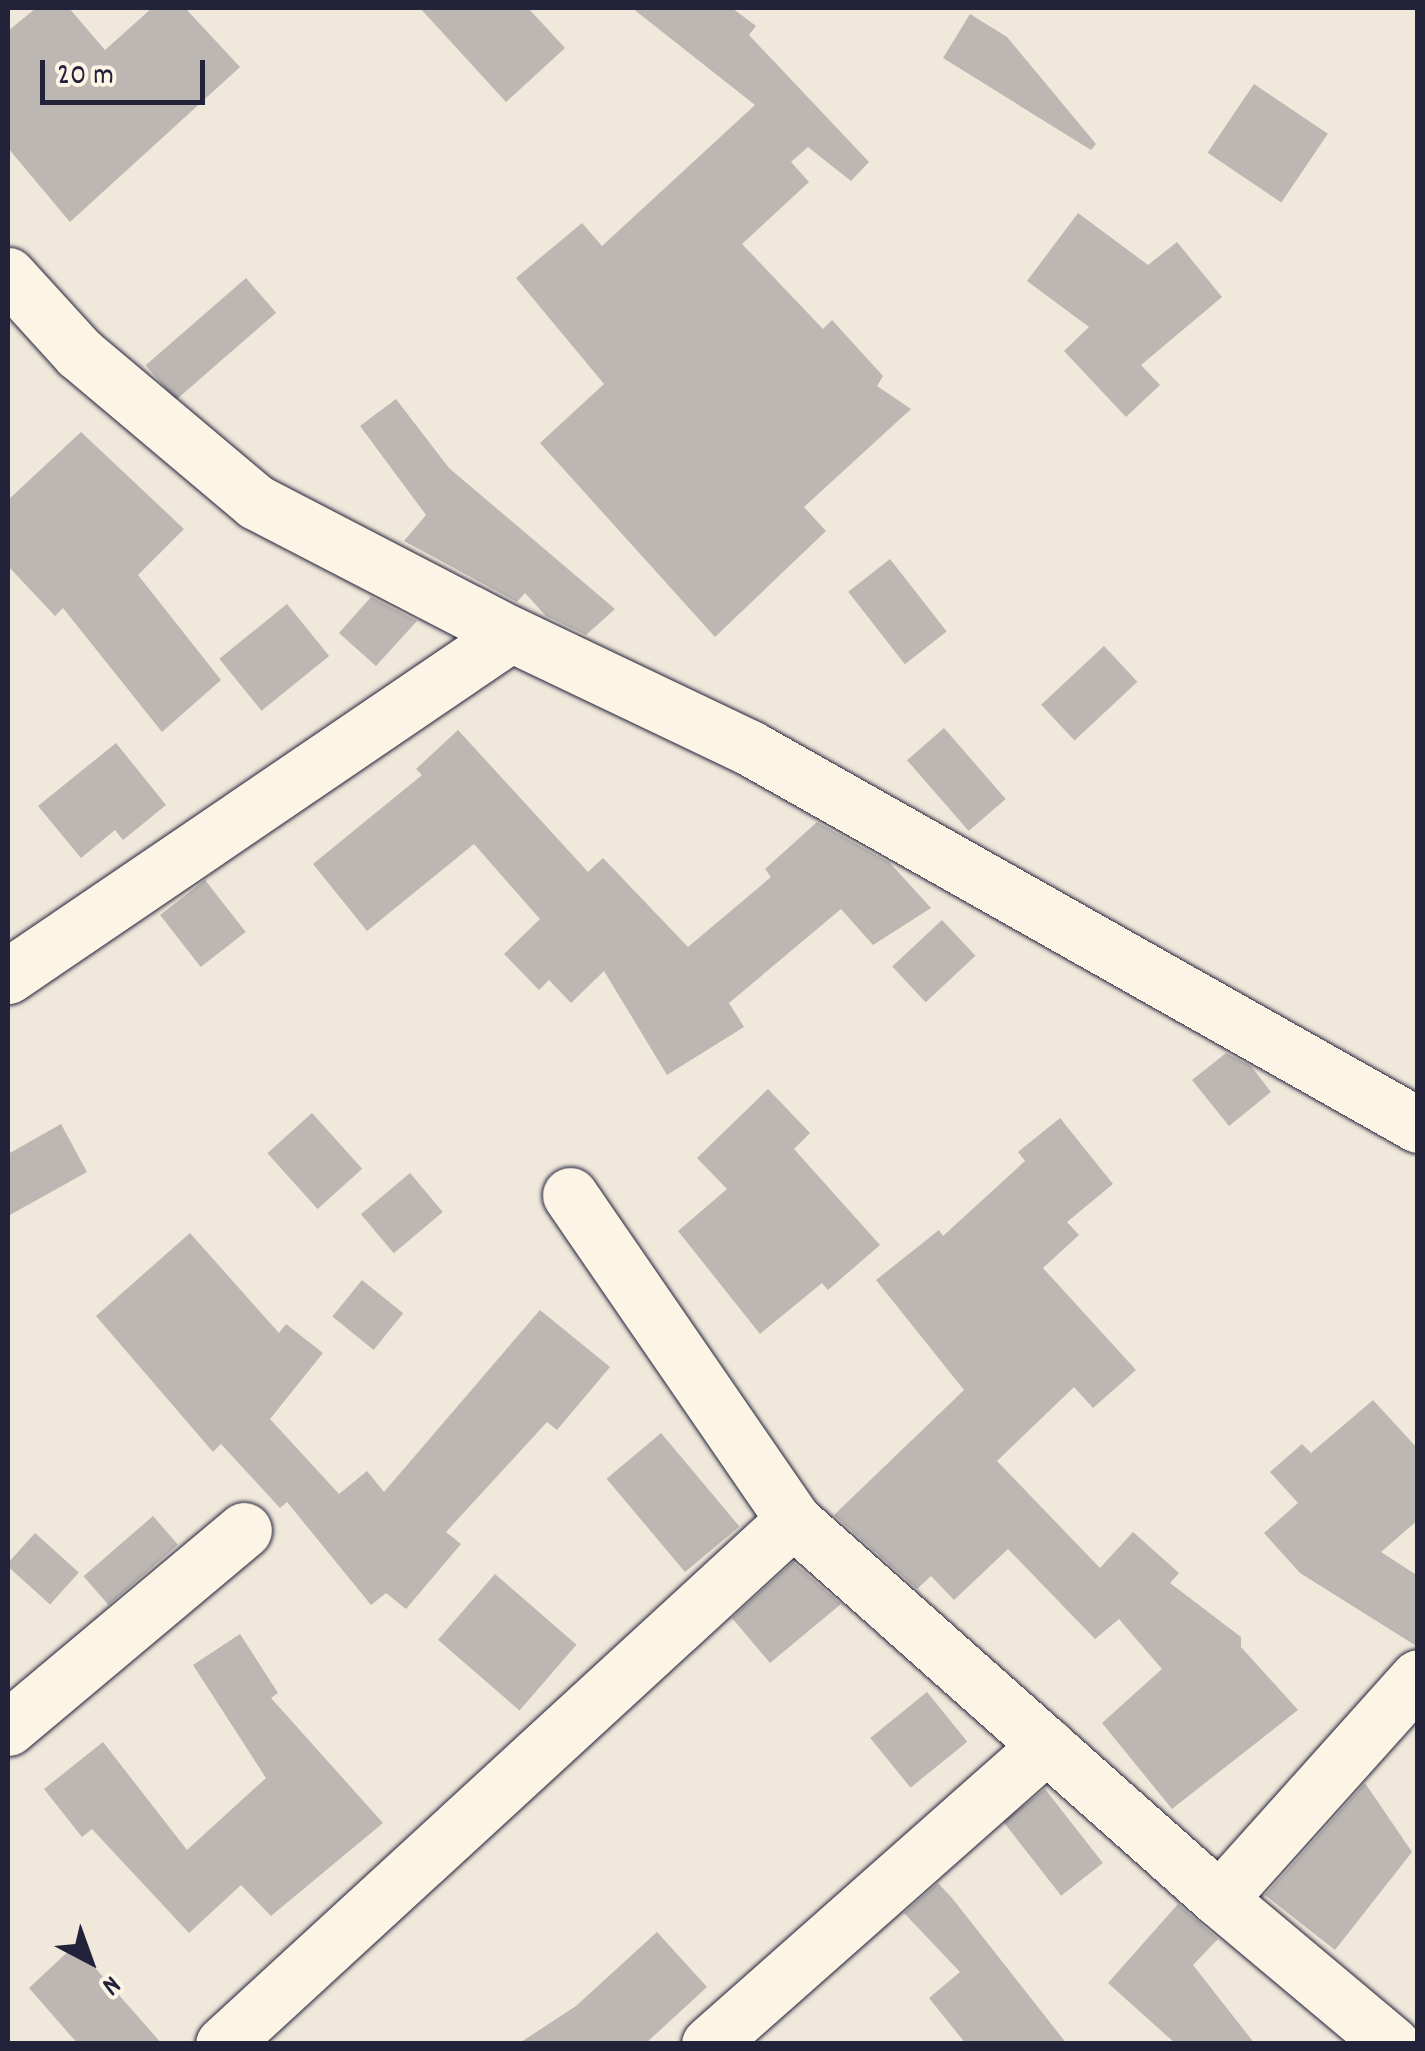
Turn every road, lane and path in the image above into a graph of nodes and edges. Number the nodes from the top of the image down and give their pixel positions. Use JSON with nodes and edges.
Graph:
{"nodes":[{"id":1,"x":8,"y":275,"type":"edge"},
{"id":2,"x":512,"y":634,"type":"junction"},
{"id":3,"x":8,"y":976,"type":"edge"},
{"id":4,"x":1418,"y":1125,"type":"edge"},
{"id":5,"x":570,"y":1196,"type":"dead end"},
{"id":6,"x":793,"y":1520,"type":"junction"},
{"id":7,"x":244,"y":1530,"type":"dead end"},
{"id":8,"x":1418,"y":1676,"type":"edge"},
{"id":9,"x":8,"y":1728,"type":"edge"},
{"id":10,"x":1047,"y":1745,"type":"junction"},
{"id":11,"x":1218,"y":1899,"type":"junction"},
{"id":12,"x":223,"y":2044,"type":"edge"},
{"id":13,"x":709,"y":2044,"type":"edge"},
{"id":14,"x":1392,"y":2044,"type":"edge"}],
"edges":[{"from":1,"to":2,"type":"street"},
{"from":2,"to":3,"type":"street"},
{"from":2,"to":4,"type":"street"},
{"from":5,"to":6,"type":"street"},
{"from":6,"to":10,"type":"street"},
{"from":6,"to":12,"type":"street"},
{"from":7,"to":9,"type":"street"},
{"from":8,"to":11,"type":"street"},
{"from":10,"to":11,"type":"street"},
{"from":10,"to":13,"type":"street"},
{"from":11,"to":14,"type":"street"}]}
